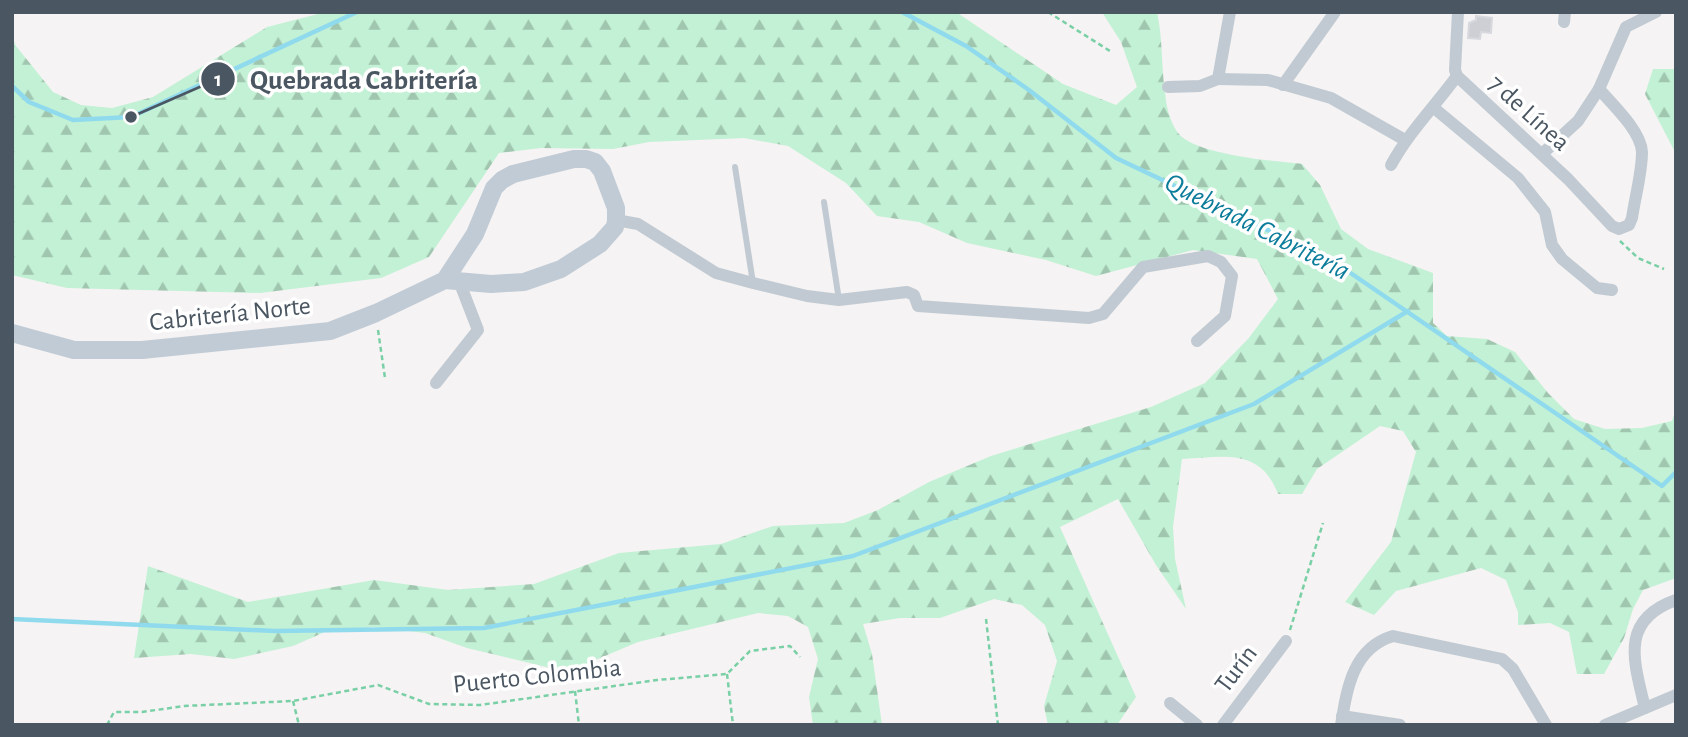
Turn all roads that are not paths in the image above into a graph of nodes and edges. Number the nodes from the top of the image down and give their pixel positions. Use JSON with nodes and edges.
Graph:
{"nodes":[{"id":1,"x":1230,"y":12,"type":"edge"},
{"id":2,"x":1335,"y":12,"type":"edge"},
{"id":3,"x":1458,"y":12,"type":"edge"},
{"id":4,"x":1656,"y":12,"type":"edge"},
{"id":5,"x":1457,"y":76,"type":"junction"},
{"id":6,"x":1218,"y":79,"type":"junction"},
{"id":7,"x":1283,"y":85,"type":"junction"},
{"id":8,"x":1168,"y":87,"type":"dead end"},
{"id":9,"x":1599,"y":89,"type":"junction"},
{"id":10,"x":1434,"y":108,"type":"junction"},
{"id":11,"x":1405,"y":140,"type":"junction"},
{"id":12,"x":1542,"y":154,"type":"junction"},
{"id":13,"x":1391,"y":165,"type":"dead end"},
{"id":14,"x":735,"y":167,"type":"dead end"},
{"id":15,"x":824,"y":202,"type":"dead end"},
{"id":16,"x":616,"y":220,"type":"junction"},
{"id":17,"x":452,"y":281,"type":"junction"},
{"id":18,"x":753,"y":283,"type":"junction"},
{"id":19,"x":1612,"y":290,"type":"dead end"},
{"id":20,"x":838,"y":300,"type":"junction"},
{"id":21,"x":12,"y":333,"type":"edge"},
{"id":22,"x":1198,"y":341,"type":"dead end"},
{"id":23,"x":436,"y":383,"type":"dead end"},
{"id":24,"x":1676,"y":600,"type":"edge"},
{"id":25,"x":1286,"y":642,"type":"road end"},
{"id":26,"x":1676,"y":695,"type":"edge"},
{"id":27,"x":1170,"y":703,"type":"dead end"},
{"id":28,"x":1645,"y":708,"type":"junction"},
{"id":29,"x":1342,"y":720,"type":"edge"},
{"id":30,"x":1197,"y":725,"type":"edge"},
{"id":31,"x":1223,"y":725,"type":"edge"},
{"id":32,"x":1401,"y":725,"type":"edge"},
{"id":33,"x":1546,"y":725,"type":"edge"},
{"id":34,"x":1605,"y":725,"type":"edge"}],
"edges":[{"from":1,"to":6,"type":"street"},
{"from":2,"to":7,"type":"street"},
{"from":3,"to":5,"type":"street","name":"7 de Línea"},
{"from":4,"to":9,"type":"street"},
{"from":5,"to":10,"type":"street"},
{"from":5,"to":12,"type":"street","name":"7 de Línea"},
{"from":6,"to":7,"type":"street"},
{"from":6,"to":8,"type":"street"},
{"from":7,"to":11,"type":"street"},
{"from":9,"to":12,"type":"street"},
{"from":9,"to":12,"type":"street","name":"7 de Línea"},
{"from":10,"to":11,"type":"street"},
{"from":10,"to":19,"type":"street"},
{"from":11,"to":13,"type":"street"},
{"from":14,"to":18,"type":"lane"},
{"from":15,"to":20,"type":"lane"},
{"from":16,"to":17,"type":"street","name":"Cabritería Norte"},
{"from":16,"to":17,"type":"street"},
{"from":16,"to":18,"type":"street"},
{"from":17,"to":21,"type":"street","name":"Cabritería Norte"},
{"from":17,"to":23,"type":"street"},
{"from":18,"to":20,"type":"street"},
{"from":20,"to":22,"type":"street"},
{"from":24,"to":28,"type":"street"},
{"from":25,"to":31,"type":"street","name":"Turín"},
{"from":26,"to":28,"type":"street"},
{"from":27,"to":30,"type":"street"},
{"from":28,"to":34,"type":"street"},
{"from":29,"to":32,"type":"street"},
{"from":29,"to":33,"type":"street"}]}
